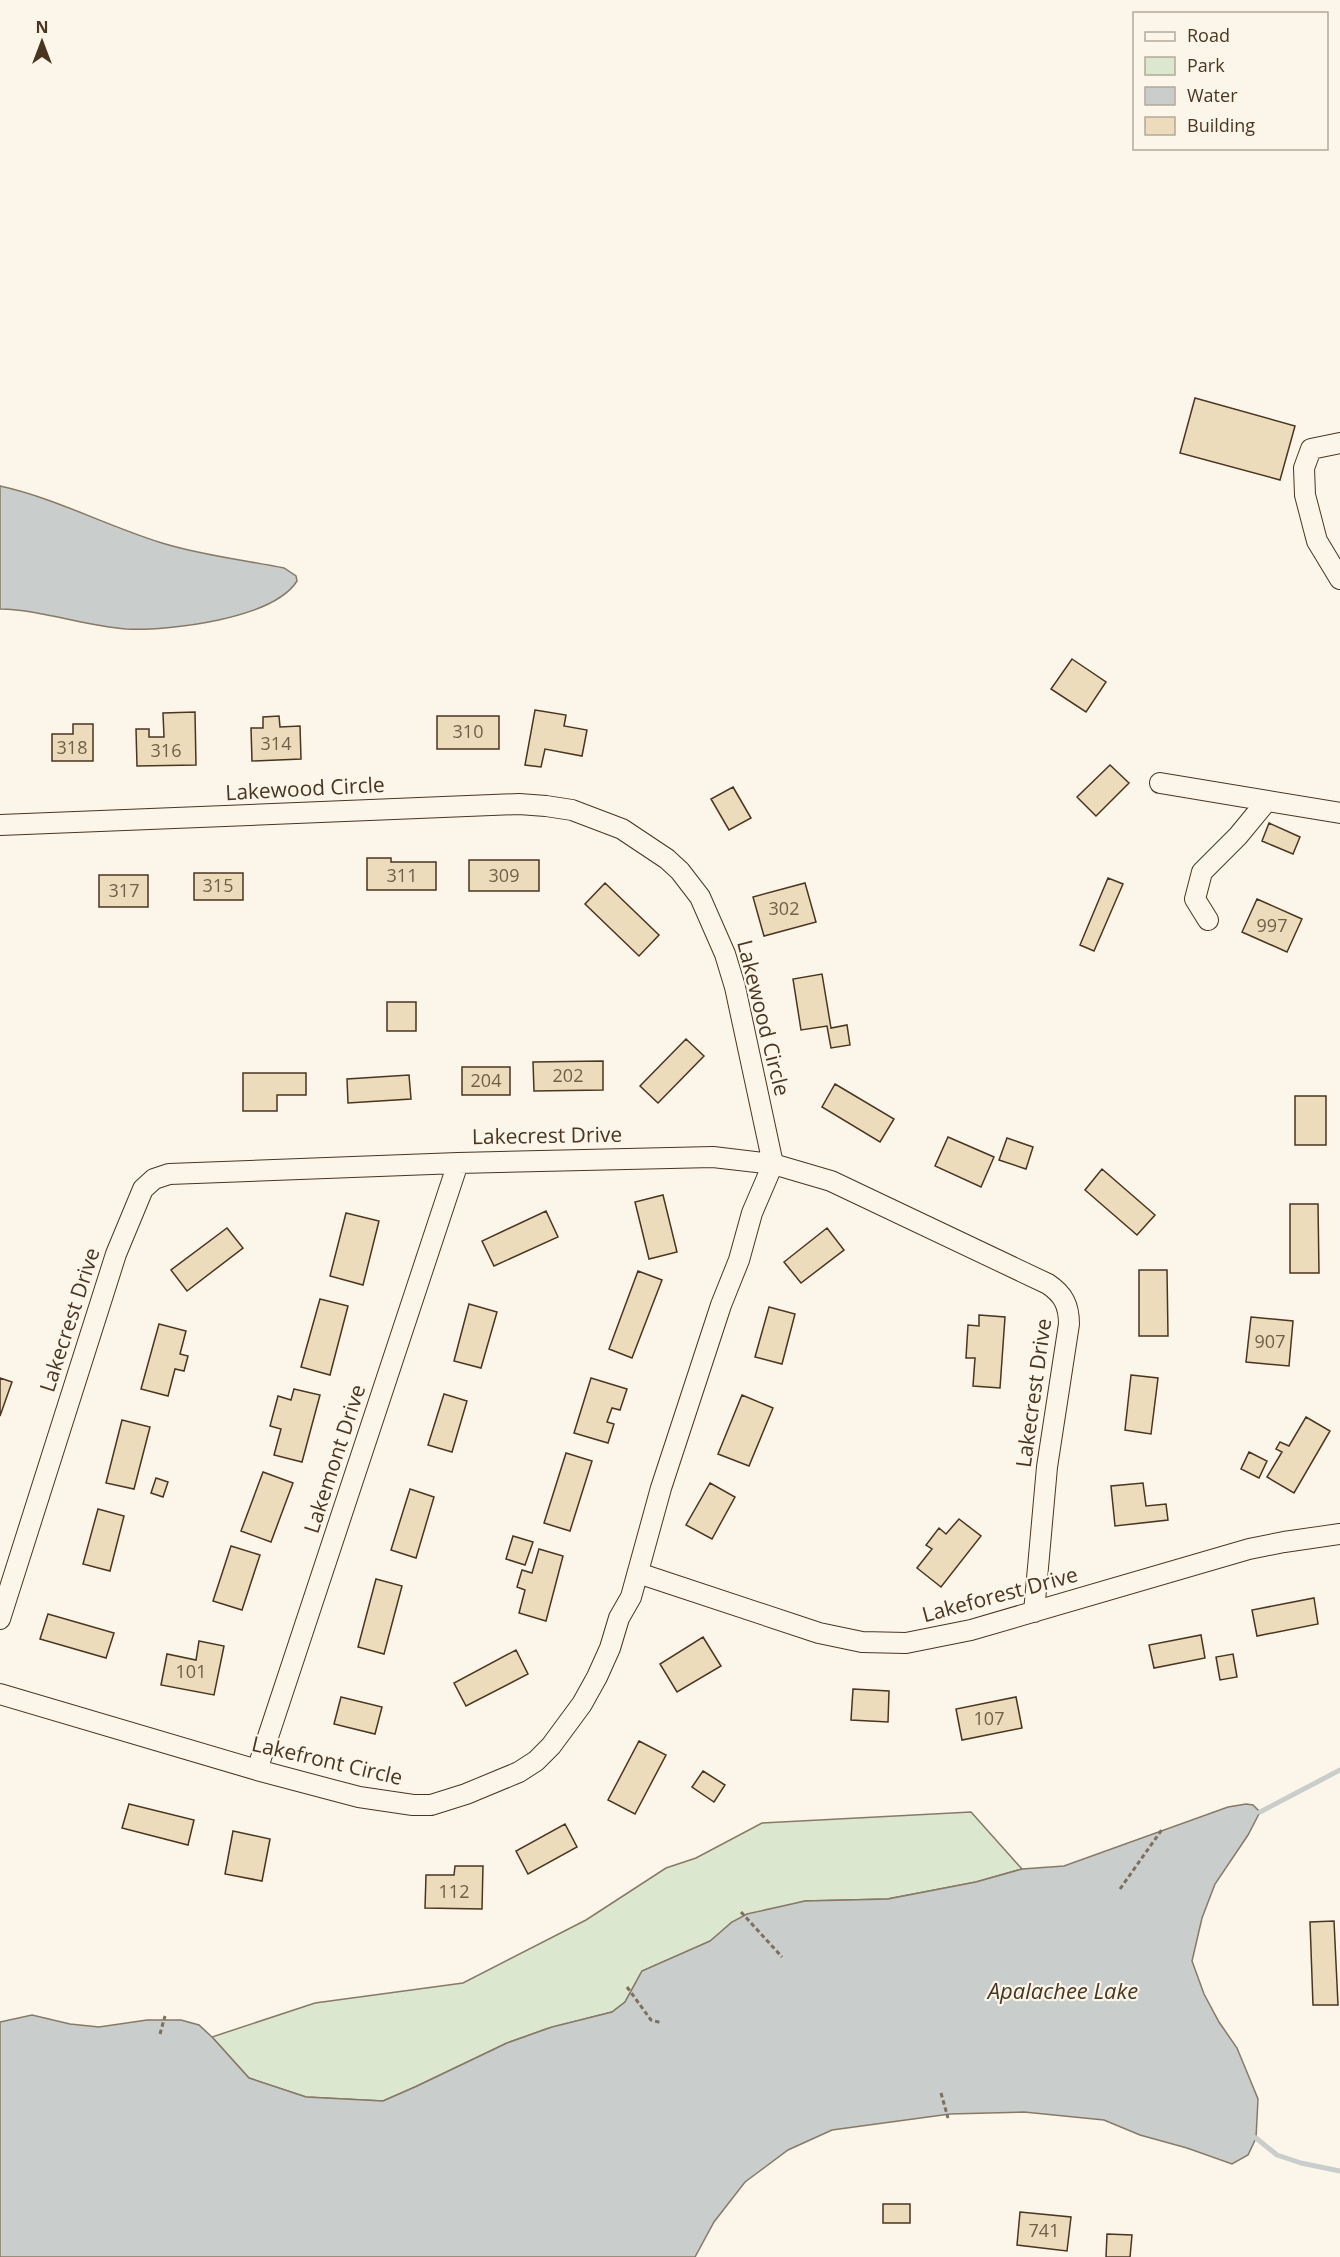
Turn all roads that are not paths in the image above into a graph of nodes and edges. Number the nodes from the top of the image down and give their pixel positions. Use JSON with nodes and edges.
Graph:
{"nodes":[{"id":1,"x":1340,"y":443,"type":"edge"},
{"id":2,"x":1340,"y":579,"type":"edge"},
{"id":3,"x":1160,"y":783,"type":"dead end"},
{"id":4,"x":1266,"y":802,"type":"junction"},
{"id":5,"x":1340,"y":813,"type":"edge"},
{"id":6,"x":0,"y":825,"type":"edge"},
{"id":7,"x":1208,"y":920,"type":"dead end"},
{"id":8,"x":458,"y":1162,"type":"junction"},
{"id":9,"x":773,"y":1164,"type":"junction"},
{"id":10,"x":1340,"y":1534,"type":"edge"},
{"id":11,"x":638,"y":1574,"type":"junction"},
{"id":12,"x":1034,"y":1612,"type":"junction"},
{"id":13,"x":0,"y":1620,"type":"edge"},
{"id":14,"x":0,"y":1694,"type":"edge"},
{"id":15,"x":257,"y":1770,"type":"junction"}],
"edges":[{"from":1,"to":2,"type":"street"},
{"from":3,"to":4,"type":"street"},
{"from":4,"to":5,"type":"street"},
{"from":4,"to":7,"type":"street"},
{"from":6,"to":9,"type":"street","name":"Lakewood Circle"},
{"from":8,"to":9,"type":"street","name":"Lakecrest Drive"},
{"from":8,"to":13,"type":"street","name":"Lakecrest Drive"},
{"from":8,"to":15,"type":"street","name":"Lakemont Drive"},
{"from":9,"to":11,"type":"street"},
{"from":9,"to":12,"type":"street","name":"Lakecrest Drive"},
{"from":10,"to":12,"type":"street","name":"Lakeforest Drive"},
{"from":11,"to":12,"type":"street","name":"Lakeforest Drive"},
{"from":11,"to":15,"type":"street","name":"Lakefront Circle"},
{"from":14,"to":15,"type":"street","name":"Lakefront Circle"}]}
